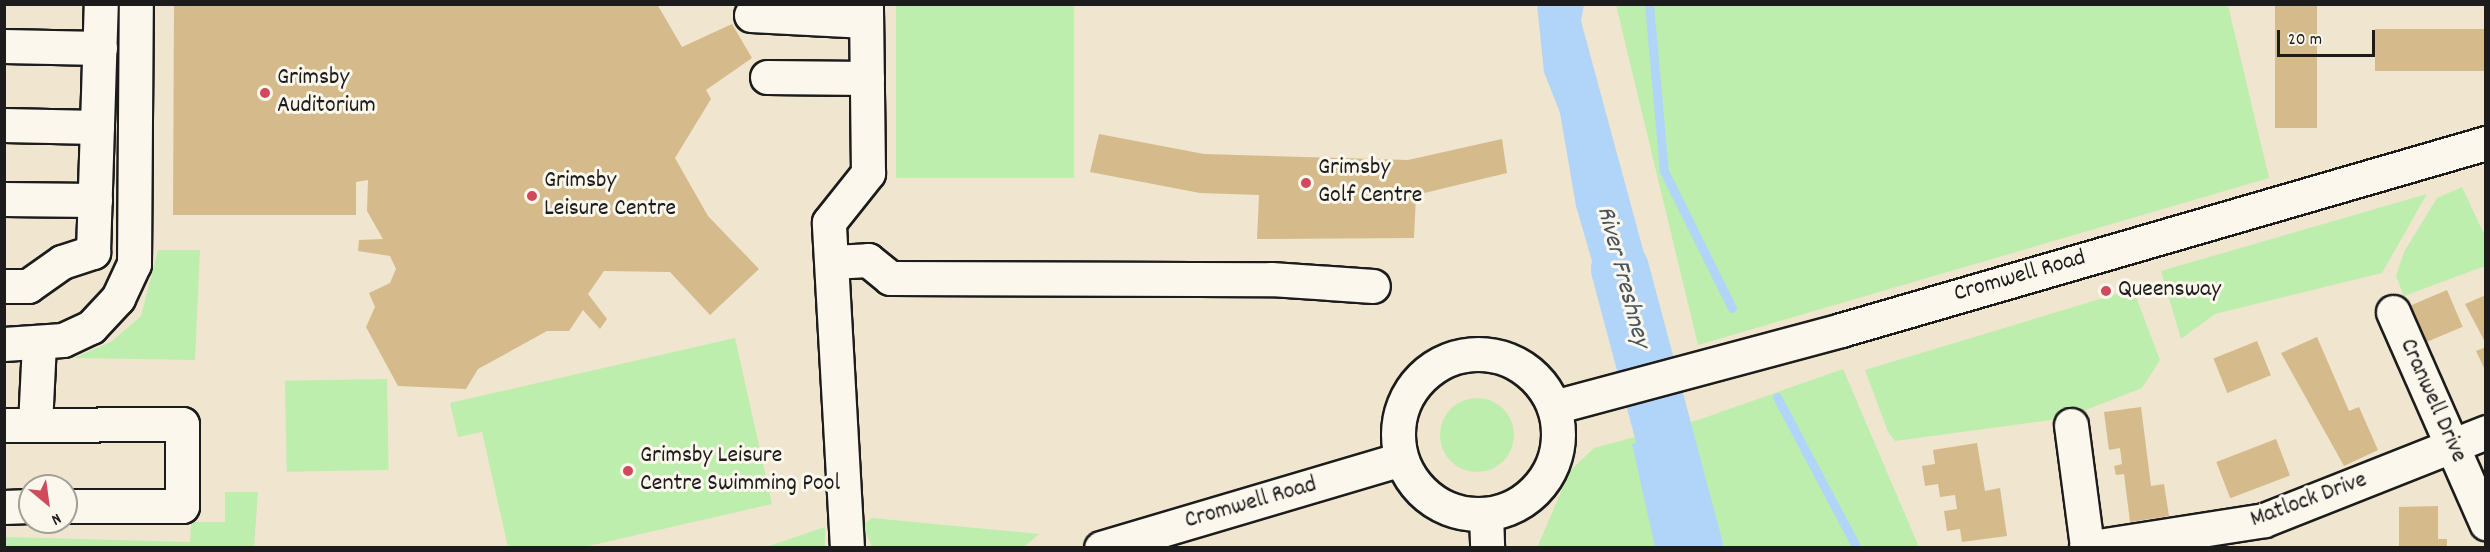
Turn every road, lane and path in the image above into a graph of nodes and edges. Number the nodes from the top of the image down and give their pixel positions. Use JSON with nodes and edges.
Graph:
{"nodes":[{"id":1,"x":101,"y":4,"type":"edge"},
{"id":2,"x":136,"y":4,"type":"edge"},
{"id":3,"x":866,"y":13,"type":"edge"},
{"id":4,"x":751,"y":15,"type":"dead end"},
{"id":5,"x":4,"y":46,"type":"edge"},
{"id":6,"x":100,"y":48,"type":"junction"},
{"id":7,"x":767,"y":77,"type":"dead end"},
{"id":8,"x":867,"y":78,"type":"junction"},
{"id":9,"x":4,"y":125,"type":"edge"},
{"id":10,"x":97,"y":127,"type":"junction"},
{"id":11,"x":2486,"y":143,"type":"edge"},
{"id":12,"x":4,"y":199,"type":"edge"},
{"id":13,"x":95,"y":200,"type":"junction"},
{"id":14,"x":832,"y":262,"type":"junction"},
{"id":15,"x":4,"y":286,"type":"edge"},
{"id":16,"x":1373,"y":286,"type":"dead end"},
{"id":17,"x":2392,"y":312,"type":"dead end"},
{"id":18,"x":39,"y":342,"type":"junction"},
{"id":19,"x":4,"y":344,"type":"edge"},
{"id":20,"x":1554,"y":407,"type":"junction"},
{"id":21,"x":20,"y":425,"type":"edge"},
{"id":22,"x":2071,"y":425,"type":"dead end"},
{"id":23,"x":2486,"y":432,"type":"edge"},
{"id":24,"x":2453,"y":445,"type":"junction"},
{"id":25,"x":1401,"y":459,"type":"junction"},
{"id":26,"x":78,"y":506,"type":"edge"},
{"id":27,"x":1486,"y":514,"type":"junction"},
{"id":28,"x":2486,"y":523,"type":"edge"},
{"id":29,"x":2124,"y":546,"type":"edge"},
{"id":30,"x":2087,"y":547,"type":"edge"},
{"id":31,"x":847,"y":548,"type":"edge"},
{"id":32,"x":1101,"y":548,"type":"edge"},
{"id":33,"x":1487,"y":548,"type":"edge"}],
"edges":[{"from":1,"to":6,"type":"street"},
{"from":2,"to":18,"type":"street"},
{"from":3,"to":4,"type":"street"},
{"from":3,"to":8,"type":"street"},
{"from":5,"to":6,"type":"street"},
{"from":6,"to":10,"type":"street"},
{"from":7,"to":8,"type":"street"},
{"from":8,"to":14,"type":"street"},
{"from":9,"to":10,"type":"street"},
{"from":10,"to":13,"type":"street"},
{"from":11,"to":20,"type":"street","name":"Cromwell Road"},
{"from":12,"to":13,"type":"street"},
{"from":13,"to":15,"type":"street"},
{"from":14,"to":16,"type":"street"},
{"from":14,"to":31,"type":"street"},
{"from":17,"to":24,"type":"street","name":"Cranwell Drive"},
{"from":18,"to":19,"type":"street"},
{"from":18,"to":21,"type":"street"},
{"from":20,"to":25,"type":"street"},
{"from":20,"to":27,"type":"street"},
{"from":21,"to":26,"type":"street"},
{"from":22,"to":30,"type":"street","name":"Matlock Drive"},
{"from":23,"to":24,"type":"street","name":"Matlock Drive"},
{"from":24,"to":28,"type":"street","name":"Cranwell Drive"},
{"from":24,"to":29,"type":"street","name":"Matlock Drive"},
{"from":25,"to":27,"type":"street"},
{"from":25,"to":32,"type":"street","name":"Cromwell Road"},
{"from":27,"to":33,"type":"street"},
{"from":29,"to":30,"type":"street","name":"Matlock Drive"}]}
